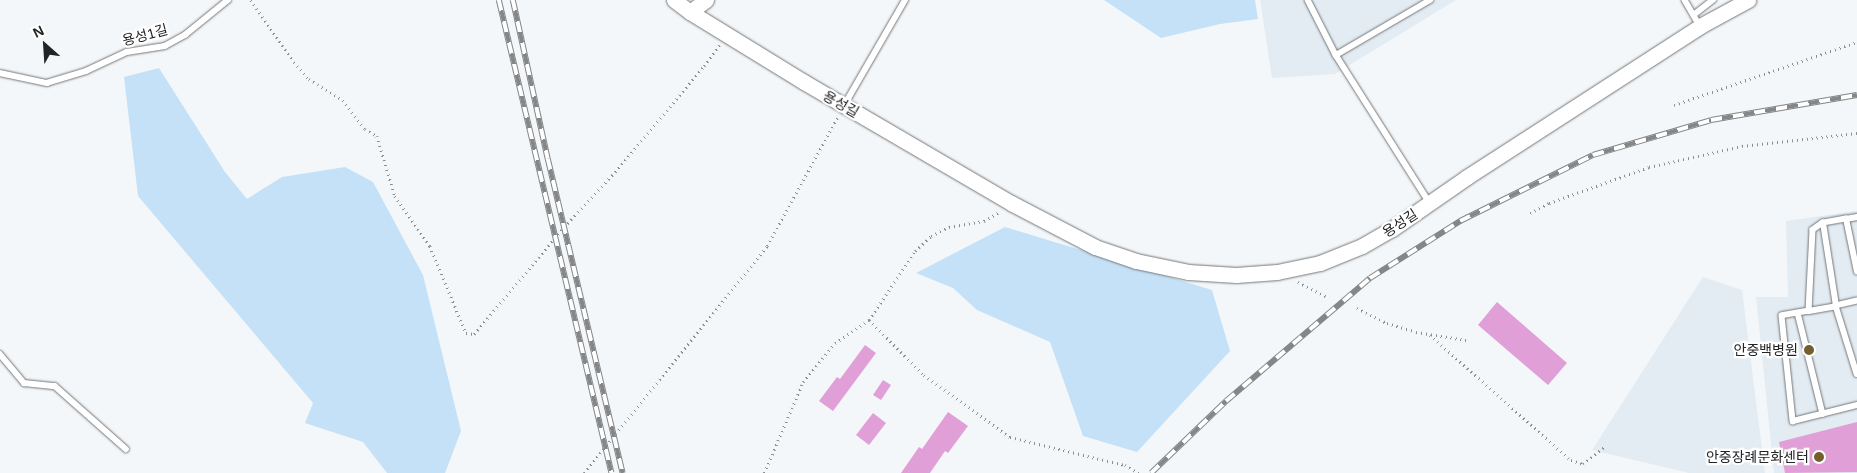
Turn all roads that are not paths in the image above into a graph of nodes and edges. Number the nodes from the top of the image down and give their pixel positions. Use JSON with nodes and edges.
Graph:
{"nodes":[{"id":1,"x":228,"y":0,"type":"edge"},
{"id":2,"x":674,"y":0,"type":"edge"},
{"id":3,"x":706,"y":0,"type":"edge"},
{"id":4,"x":904,"y":0,"type":"edge"},
{"id":5,"x":1308,"y":0,"type":"edge"},
{"id":6,"x":1430,"y":0,"type":"edge"},
{"id":7,"x":1685,"y":0,"type":"edge"},
{"id":8,"x":1712,"y":0,"type":"edge"},
{"id":9,"x":1748,"y":0,"type":"edge"},
{"id":10,"x":690,"y":12,"type":"junction"},
{"id":11,"x":1697,"y":20,"type":"junction"},
{"id":12,"x":1336,"y":55,"type":"junction"},
{"id":13,"x":0,"y":73,"type":"edge"},
{"id":14,"x":844,"y":105,"type":"junction"},
{"id":15,"x":1430,"y":203,"type":"junction"},
{"id":16,"x":1857,"y":217,"type":"edge"},
{"id":17,"x":1846,"y":219,"type":"junction"},
{"id":18,"x":1823,"y":223,"type":"junction"},
{"id":19,"x":1857,"y":272,"type":"edge"},
{"id":20,"x":1857,"y":301,"type":"edge"},
{"id":21,"x":1836,"y":306,"type":"junction"},
{"id":22,"x":1809,"y":311,"type":"junction"},
{"id":23,"x":1798,"y":313,"type":"junction"},
{"id":24,"x":0,"y":354,"type":"edge"},
{"id":25,"x":1857,"y":374,"type":"edge"},
{"id":26,"x":1857,"y":405,"type":"edge"},
{"id":27,"x":1823,"y":414,"type":"junction"},
{"id":28,"x":126,"y":449,"type":"dead end"}],
"edges":[{"from":1,"to":13,"type":"lane","name":"용성1길"},
{"from":2,"to":10,"type":"street","name":"용성길"},
{"from":3,"to":10,"type":"street"},
{"from":4,"to":14,"type":"lane"},
{"from":5,"to":12,"type":"lane"},
{"from":6,"to":12,"type":"lane"},
{"from":7,"to":11,"type":"lane"},
{"from":8,"to":11,"type":"lane"},
{"from":9,"to":11,"type":"street","name":"용성길"},
{"from":10,"to":14,"type":"street","name":"용성길"},
{"from":11,"to":15,"type":"street","name":"용성길"},
{"from":12,"to":15,"type":"lane"},
{"from":14,"to":15,"type":"street","name":"용성길"},
{"from":16,"to":17,"type":"lane"},
{"from":17,"to":18,"type":"lane"},
{"from":17,"to":19,"type":"lane"},
{"from":18,"to":21,"type":"lane"},
{"from":18,"to":22,"type":"lane"},
{"from":20,"to":21,"type":"lane"},
{"from":21,"to":22,"type":"lane"},
{"from":21,"to":25,"type":"lane"},
{"from":22,"to":23,"type":"lane"},
{"from":23,"to":27,"type":"lane"},
{"from":23,"to":27,"type":"lane"},
{"from":24,"to":28,"type":"lane"},
{"from":26,"to":27,"type":"lane"}]}
